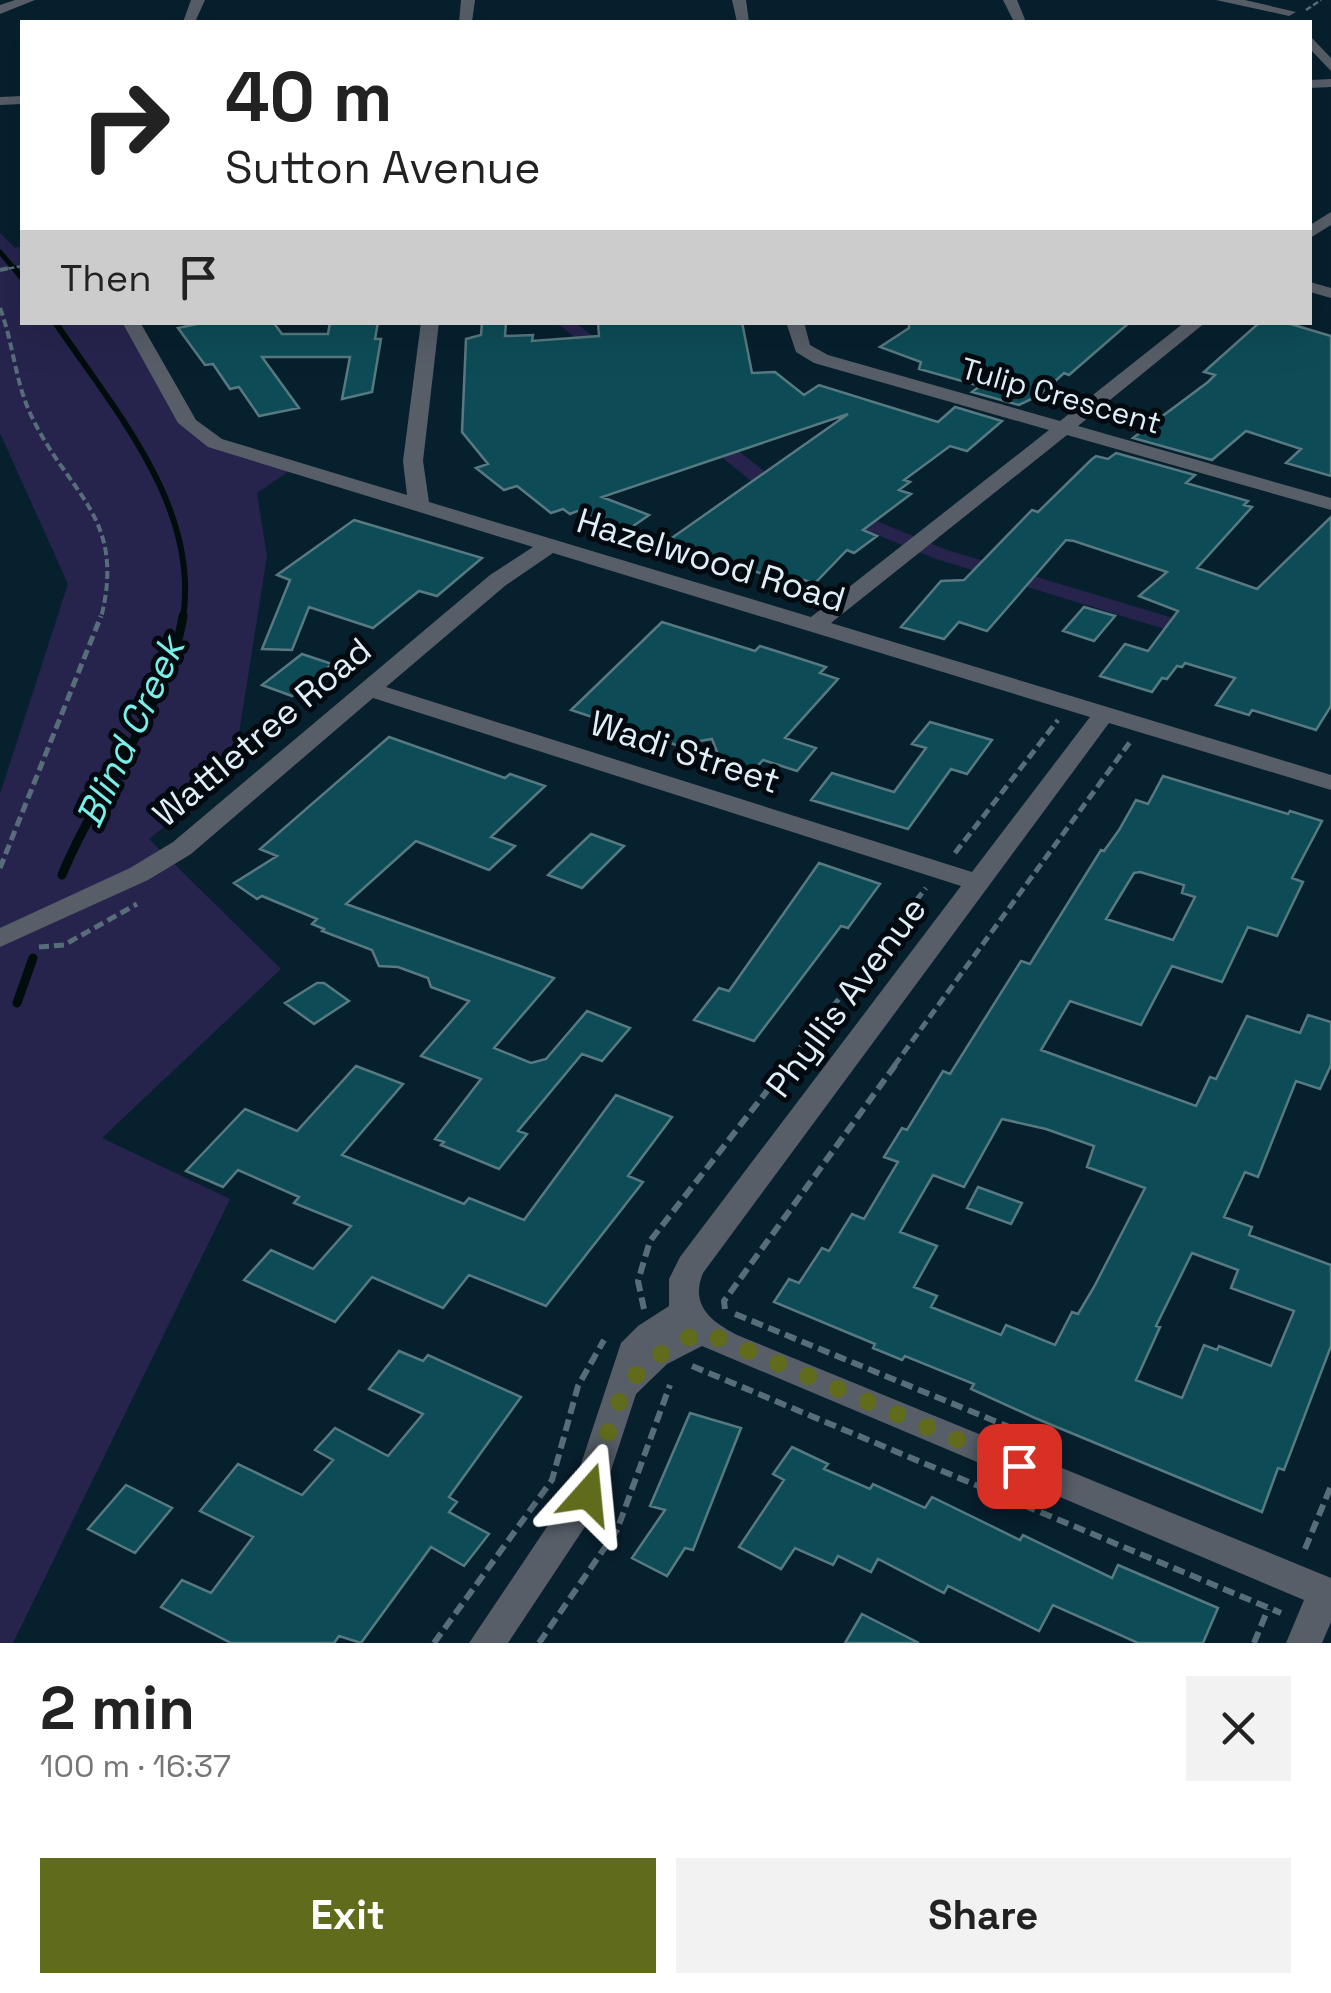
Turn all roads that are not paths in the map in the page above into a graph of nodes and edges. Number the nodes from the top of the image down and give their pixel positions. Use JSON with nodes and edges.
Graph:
{"nodes":[{"id":1,"x":28,"y":0,"type":"edge"},
{"id":2,"x":1222,"y":0,"type":"edge"},
{"id":3,"x":0,"y":10,"type":"edge"},
{"id":4,"x":1298,"y":12,"type":"edge"},
{"id":5,"x":1312,"y":44,"type":"edge"},
{"id":6,"x":1331,"y":80,"type":"edge"},
{"id":7,"x":132,"y":325,"type":"edge"},
{"id":8,"x":430,"y":325,"type":"edge"},
{"id":9,"x":796,"y":325,"type":"edge"},
{"id":10,"x":1193,"y":325,"type":"edge"},
{"id":11,"x":1064,"y":428,"type":"junction"},
{"id":12,"x":413,"y":461,"type":"junction"},
{"id":13,"x":386,"y":495,"type":"junction"},
{"id":14,"x":1331,"y":504,"type":"edge"},
{"id":15,"x":419,"y":505,"type":"junction"},
{"id":16,"x":540,"y":542,"type":"junction"},
{"id":17,"x":815,"y":625,"type":"junction"},
{"id":18,"x":370,"y":689,"type":"junction"},
{"id":19,"x":1104,"y":714,"type":"junction"},
{"id":20,"x":1331,"y":783,"type":"edge"},
{"id":21,"x":978,"y":883,"type":"junction"},
{"id":22,"x":0,"y":938,"type":"edge"},
{"id":23,"x":693,"y":1321,"type":"junction"},
{"id":24,"x":1328,"y":1594,"type":"edge"},
{"id":25,"x":487,"y":1643,"type":"edge"},
{"id":26,"x":1304,"y":1643,"type":"edge"}],
"edges":[{"from":1,"to":3,"type":"street"},
{"from":2,"to":4,"type":"street"},
{"from":5,"to":6,"type":"street"},
{"from":7,"to":13,"type":"street","name":"Hazelwood Road"},
{"from":8,"to":12,"type":"street"},
{"from":9,"to":11,"type":"street","name":"Tulip Crescent"},
{"from":10,"to":11,"type":"street"},
{"from":11,"to":14,"type":"street","name":"Tulip Crescent"},
{"from":11,"to":17,"type":"street"},
{"from":12,"to":13,"type":"street"},
{"from":12,"to":15,"type":"street"},
{"from":13,"to":15,"type":"street","name":"Hazelwood Road"},
{"from":15,"to":16,"type":"street","name":"Hazelwood Road"},
{"from":16,"to":17,"type":"street","name":"Hazelwood Road"},
{"from":16,"to":18,"type":"street","name":"Wattletree Road"},
{"from":17,"to":19,"type":"street","name":"Hazelwood Road"},
{"from":18,"to":21,"type":"street","name":"Wadi Street"},
{"from":18,"to":22,"type":"street","name":"Wattletree Road"},
{"from":19,"to":20,"type":"street","name":"Hazelwood Road"},
{"from":19,"to":21,"type":"street","name":"Phyllis Avenue"},
{"from":21,"to":23,"type":"street","name":"Phyllis Avenue"},
{"from":23,"to":24,"type":"street"},
{"from":23,"to":25,"type":"street"},
{"from":24,"to":26,"type":"street"}]}
